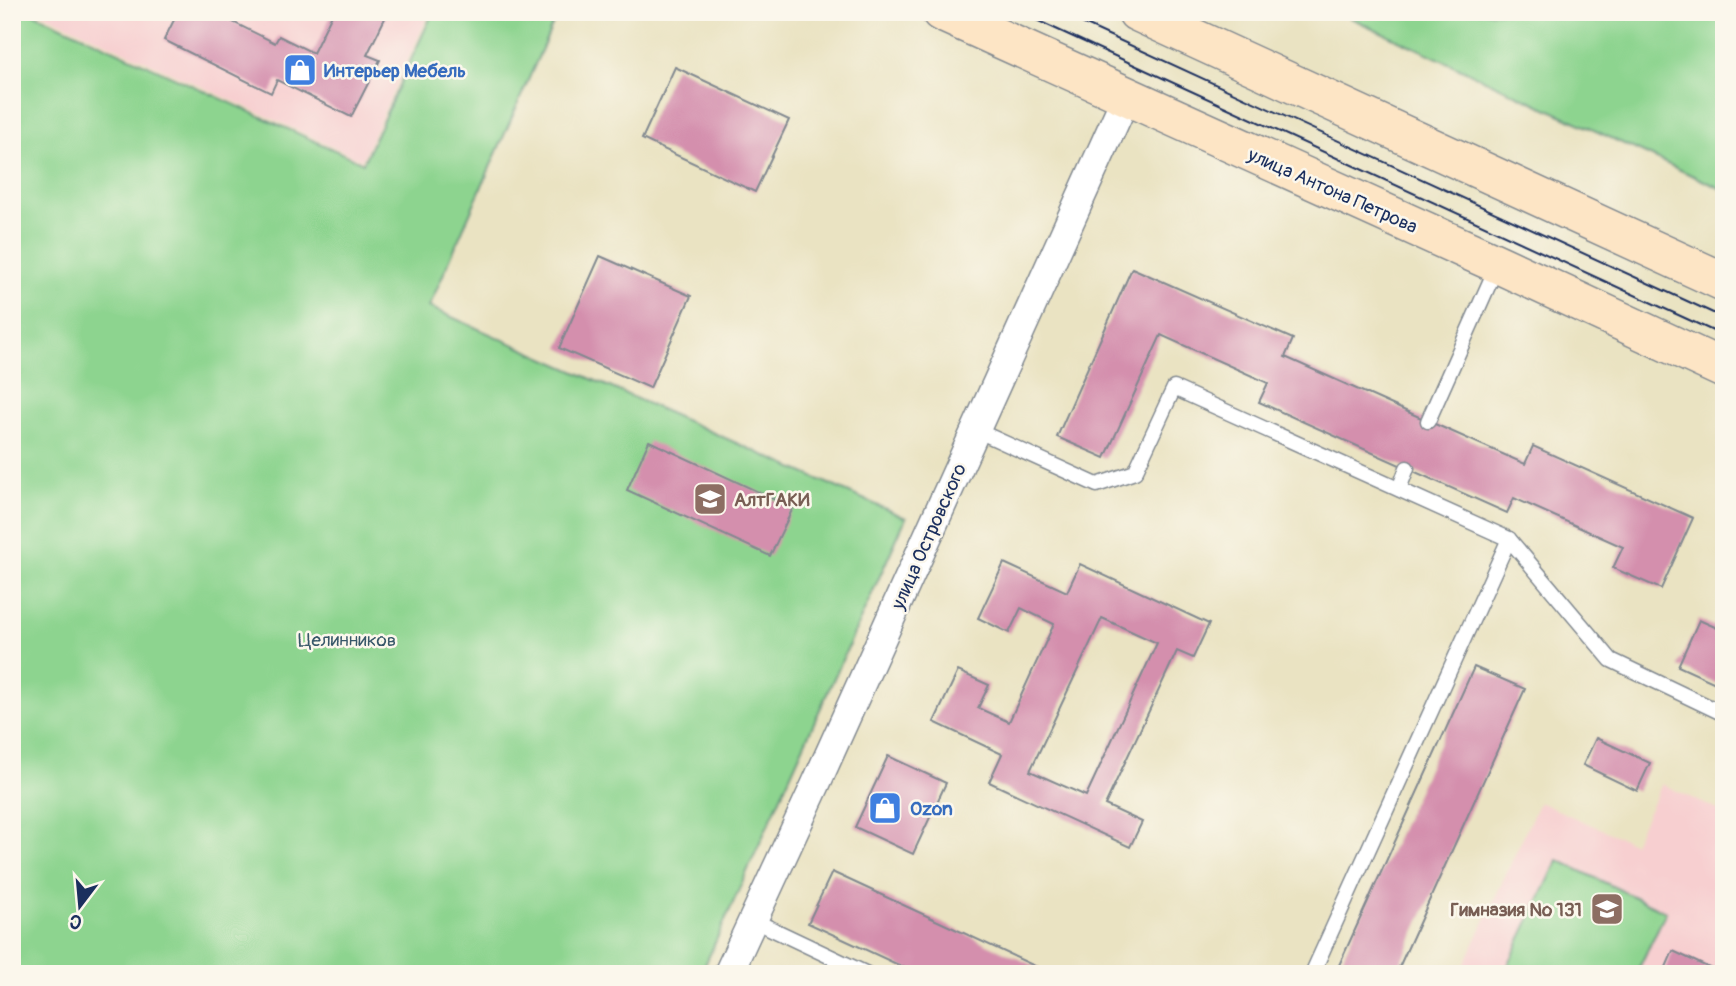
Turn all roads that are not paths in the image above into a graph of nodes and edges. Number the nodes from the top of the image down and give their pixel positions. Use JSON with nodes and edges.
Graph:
{"nodes":[{"id":1,"x":941,"y":12,"type":"edge"},
{"id":2,"x":1137,"y":12,"type":"edge"},
{"id":3,"x":1126,"y":97,"type":"junction"},
{"id":4,"x":1498,"y":264,"type":"junction"},
{"id":5,"x":1724,"y":282,"type":"edge"},
{"id":6,"x":1724,"y":369,"type":"edge"},
{"id":7,"x":1428,"y":421,"type":"dead end"},
{"id":8,"x":976,"y":430,"type":"junction"},
{"id":9,"x":1407,"y":468,"type":"dead end"},
{"id":10,"x":1399,"y":489,"type":"junction"},
{"id":11,"x":1510,"y":539,"type":"junction"},
{"id":12,"x":1724,"y":714,"type":"edge"},
{"id":13,"x":753,"y":920,"type":"junction"},
{"id":14,"x":728,"y":974,"type":"edge"},
{"id":15,"x":867,"y":974,"type":"edge"},
{"id":16,"x":1312,"y":974,"type":"edge"}],
"edges":[{"from":1,"to":3,"type":"main road","name":"улица Антона Петрова"},
{"from":2,"to":5,"type":"main road"},
{"from":3,"to":4,"type":"main road","name":"улица Антона Петрова"},
{"from":3,"to":8,"type":"street","name":"улица Островского"},
{"from":4,"to":6,"type":"main road","name":"улица Антона Петрова"},
{"from":4,"to":7,"type":"lane"},
{"from":8,"to":10,"type":"lane"},
{"from":8,"to":13,"type":"street","name":"улица Островского"},
{"from":9,"to":10,"type":"lane"},
{"from":10,"to":11,"type":"lane"},
{"from":11,"to":12,"type":"lane"},
{"from":11,"to":16,"type":"lane"},
{"from":13,"to":14,"type":"street","name":"улица Островского"},
{"from":13,"to":15,"type":"lane"}]}
